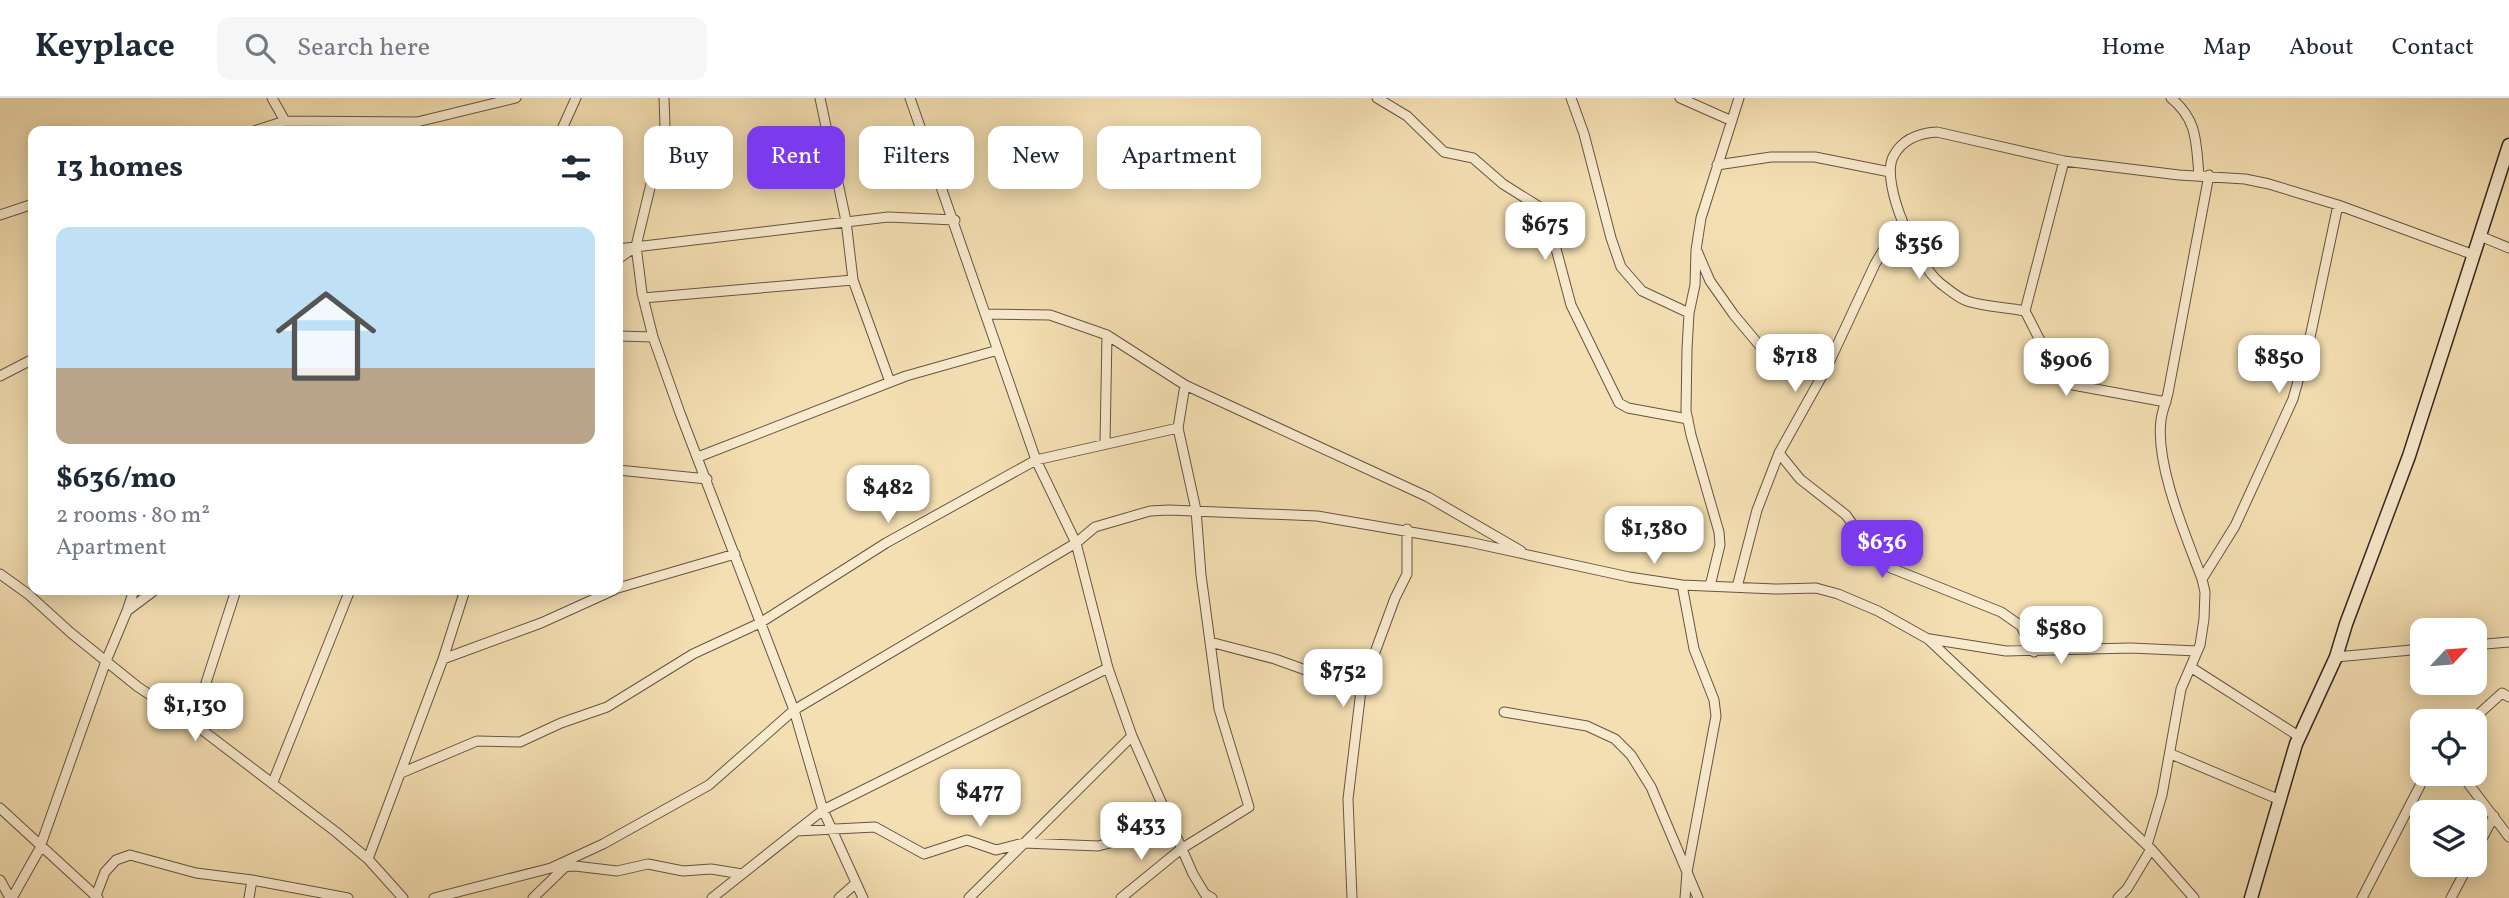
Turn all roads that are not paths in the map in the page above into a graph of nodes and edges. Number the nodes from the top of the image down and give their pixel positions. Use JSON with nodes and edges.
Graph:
{"nodes":[{"id":1,"x":272,"y":98,"type":"edge"},
{"id":2,"x":516,"y":98,"type":"edge"},
{"id":3,"x":576,"y":98,"type":"edge"},
{"id":4,"x":664,"y":98,"type":"edge"},
{"id":5,"x":820,"y":98,"type":"edge"},
{"id":6,"x":910,"y":98,"type":"edge"},
{"id":7,"x":1377,"y":98,"type":"edge"},
{"id":8,"x":1571,"y":98,"type":"edge"},
{"id":9,"x":1680,"y":98,"type":"edge"},
{"id":10,"x":1739,"y":98,"type":"edge"},
{"id":11,"x":2171,"y":98,"type":"edge"},
{"id":12,"x":285,"y":121,"type":"junction"},
{"id":13,"x":1732,"y":121,"type":"junction"},
{"id":14,"x":270,"y":126,"type":"edge"},
{"id":15,"x":563,"y":126,"type":"edge"},
{"id":16,"x":2509,"y":145,"type":"edge"},
{"id":17,"x":2064,"y":161,"type":"junction"},
{"id":18,"x":1717,"y":165,"type":"junction"},
{"id":19,"x":1890,"y":172,"type":"junction"},
{"id":20,"x":2204,"y":175,"type":"junction"},
{"id":21,"x":2338,"y":205,"type":"junction"},
{"id":22,"x":28,"y":206,"type":"edge"},
{"id":23,"x":0,"y":215,"type":"edge"},
{"id":24,"x":955,"y":220,"type":"junction"},
{"id":25,"x":846,"y":221,"type":"junction"},
{"id":26,"x":1906,"y":231,"type":"junction"},
{"id":27,"x":2480,"y":236,"type":"junction"},
{"id":28,"x":636,"y":247,"type":"junction"},
{"id":29,"x":623,"y":248,"type":"edge"},
{"id":30,"x":2509,"y":248,"type":"edge"},
{"id":31,"x":1696,"y":250,"type":"junction"},
{"id":32,"x":2474,"y":254,"type":"junction"},
{"id":33,"x":623,"y":256,"type":"edge"},
{"id":34,"x":853,"y":280,"type":"junction"},
{"id":35,"x":643,"y":298,"type":"junction"},
{"id":36,"x":2025,"y":311,"type":"junction"},
{"id":37,"x":1689,"y":313,"type":"junction"},
{"id":38,"x":985,"y":314,"type":"junction"},
{"id":39,"x":1107,"y":335,"type":"junction"},
{"id":40,"x":623,"y":336,"type":"edge"},
{"id":41,"x":653,"y":337,"type":"junction"},
{"id":42,"x":998,"y":350,"type":"junction"},
{"id":43,"x":28,"y":362,"type":"edge"},
{"id":44,"x":1827,"y":367,"type":"junction"},
{"id":45,"x":0,"y":376,"type":"edge"},
{"id":46,"x":890,"y":382,"type":"junction"},
{"id":47,"x":1185,"y":385,"type":"junction"},
{"id":48,"x":2166,"y":402,"type":"junction"},
{"id":49,"x":1688,"y":419,"type":"junction"},
{"id":50,"x":1178,"y":428,"type":"junction"},
{"id":51,"x":1105,"y":443,"type":"junction"},
{"id":52,"x":1779,"y":453,"type":"junction"},
{"id":53,"x":698,"y":457,"type":"junction"},
{"id":54,"x":1036,"y":460,"type":"junction"},
{"id":55,"x":623,"y":471,"type":"edge"},
{"id":56,"x":707,"y":479,"type":"junction"},
{"id":57,"x":1196,"y":510,"type":"junction"},
{"id":58,"x":1407,"y":529,"type":"junction"},
{"id":59,"x":1076,"y":543,"type":"junction"},
{"id":60,"x":735,"y":554,"type":"junction"},
{"id":61,"x":1531,"y":557,"type":"junction"},
{"id":62,"x":0,"y":574,"type":"edge"},
{"id":63,"x":2202,"y":579,"type":"junction"},
{"id":64,"x":1682,"y":585,"type":"junction"},
{"id":65,"x":1710,"y":586,"type":"junction"},
{"id":66,"x":623,"y":587,"type":"edge"},
{"id":67,"x":1737,"y":587,"type":"junction"},
{"id":68,"x":28,"y":594,"type":"edge"},
{"id":69,"x":29,"y":595,"type":"edge"},
{"id":70,"x":132,"y":595,"type":"edge"},
{"id":71,"x":148,"y":595,"type":"edge"},
{"id":72,"x":234,"y":595,"type":"edge"},
{"id":73,"x":348,"y":595,"type":"edge"},
{"id":74,"x":463,"y":595,"type":"edge"},
{"id":75,"x":603,"y":595,"type":"edge"},
{"id":76,"x":127,"y":611,"type":"junction"},
{"id":77,"x":760,"y":623,"type":"junction"},
{"id":78,"x":1928,"y":639,"type":"junction"},
{"id":79,"x":1210,"y":642,"type":"junction"},
{"id":80,"x":2509,"y":642,"type":"edge"},
{"id":81,"x":2487,"y":644,"type":"edge"},
{"id":82,"x":2410,"y":650,"type":"edge"},
{"id":83,"x":2197,"y":651,"type":"junction"},
{"id":84,"x":2034,"y":652,"type":"junction"},
{"id":85,"x":2336,"y":657,"type":"junction"},
{"id":86,"x":443,"y":659,"type":"junction"},
{"id":87,"x":106,"y":661,"type":"junction"},
{"id":88,"x":1108,"y":668,"type":"junction"},
{"id":89,"x":2192,"y":668,"type":"junction"},
{"id":90,"x":1361,"y":690,"type":"junction"},
{"id":91,"x":2509,"y":697,"type":"edge"},
{"id":92,"x":794,"y":709,"type":"junction"},
{"id":93,"x":2484,"y":709,"type":"edge"},
{"id":94,"x":1504,"y":712,"type":"dead end"},
{"id":95,"x":193,"y":723,"type":"junction"},
{"id":96,"x":1132,"y":736,"type":"junction"},
{"id":97,"x":2300,"y":737,"type":"junction"},
{"id":98,"x":2171,"y":754,"type":"junction"},
{"id":99,"x":401,"y":773,"type":"junction"},
{"id":100,"x":273,"y":782,"type":"junction"},
{"id":101,"x":2420,"y":786,"type":"edge"},
{"id":102,"x":2470,"y":786,"type":"edge"},
{"id":103,"x":2280,"y":800,"type":"junction"},
{"id":104,"x":0,"y":808,"type":"edge"},
{"id":105,"x":823,"y":810,"type":"junction"},
{"id":106,"x":2494,"y":816,"type":"junction"},
{"id":107,"x":1172,"y":827,"type":"junction"},
{"id":108,"x":2487,"y":829,"type":"edge"},
{"id":109,"x":832,"y":830,"type":"junction"},
{"id":110,"x":796,"y":831,"type":"junction"},
{"id":111,"x":2509,"y":837,"type":"edge"},
{"id":112,"x":1024,"y":843,"type":"junction"},
{"id":113,"x":41,"y":845,"type":"junction"},
{"id":114,"x":2149,"y":847,"type":"junction"},
{"id":115,"x":1181,"y":849,"type":"junction"},
{"id":116,"x":368,"y":859,"type":"junction"},
{"id":117,"x":566,"y":866,"type":"junction"},
{"id":118,"x":551,"y":869,"type":"junction"},
{"id":119,"x":1687,"y":872,"type":"junction"},
{"id":120,"x":742,"y":874,"type":"junction"},
{"id":121,"x":2462,"y":877,"type":"edge"},
{"id":122,"x":0,"y":880,"type":"edge"},
{"id":123,"x":252,"y":880,"type":"junction"},
{"id":124,"x":856,"y":883,"type":"junction"},
{"id":125,"x":11,"y":898,"type":"edge"},
{"id":126,"x":96,"y":898,"type":"edge"},
{"id":127,"x":249,"y":898,"type":"edge"},
{"id":128,"x":348,"y":898,"type":"edge"},
{"id":129,"x":403,"y":898,"type":"edge"},
{"id":130,"x":434,"y":898,"type":"edge"},
{"id":131,"x":533,"y":898,"type":"edge"},
{"id":132,"x":712,"y":898,"type":"edge"},
{"id":133,"x":839,"y":898,"type":"edge"},
{"id":134,"x":863,"y":898,"type":"edge"},
{"id":135,"x":969,"y":898,"type":"edge"},
{"id":136,"x":1121,"y":898,"type":"edge"},
{"id":137,"x":1212,"y":898,"type":"edge"},
{"id":138,"x":1352,"y":898,"type":"edge"},
{"id":139,"x":1685,"y":898,"type":"edge"},
{"id":140,"x":1698,"y":898,"type":"edge"},
{"id":141,"x":2118,"y":898,"type":"edge"},
{"id":142,"x":2194,"y":898,"type":"edge"},
{"id":143,"x":2251,"y":898,"type":"edge"},
{"id":144,"x":2362,"y":898,"type":"edge"},
{"id":145,"x":2452,"y":898,"type":"edge"}],
"edges":[{"from":1,"to":12,"type":"street"},
{"from":2,"to":12,"type":"street"},
{"from":3,"to":15,"type":"street"},
{"from":4,"to":28,"type":"street"},
{"from":5,"to":25,"type":"street"},
{"from":6,"to":24,"type":"street"},
{"from":7,"to":49,"type":"street"},
{"from":8,"to":37,"type":"street"},
{"from":9,"to":13,"type":"street"},
{"from":10,"to":13,"type":"street"},
{"from":11,"to":20,"type":"street"},
{"from":12,"to":14,"type":"street"},
{"from":13,"to":18,"type":"street"},
{"from":16,"to":27,"type":"main road"},
{"from":17,"to":19,"type":"street"},
{"from":17,"to":20,"type":"street"},
{"from":17,"to":36,"type":"street"},
{"from":18,"to":19,"type":"street"},
{"from":18,"to":31,"type":"street"},
{"from":19,"to":26,"type":"street"},
{"from":20,"to":21,"type":"street"},
{"from":20,"to":48,"type":"street"},
{"from":21,"to":32,"type":"street"},
{"from":21,"to":63,"type":"street"},
{"from":22,"to":23,"type":"street"},
{"from":24,"to":25,"type":"street"},
{"from":24,"to":38,"type":"street"},
{"from":25,"to":28,"type":"street"},
{"from":25,"to":34,"type":"street"},
{"from":26,"to":36,"type":"street"},
{"from":26,"to":44,"type":"street"},
{"from":27,"to":30,"type":"street"},
{"from":27,"to":32,"type":"main road"},
{"from":28,"to":29,"type":"street"},
{"from":28,"to":33,"type":"street"},
{"from":28,"to":35,"type":"street"},
{"from":31,"to":37,"type":"street"},
{"from":31,"to":44,"type":"street"},
{"from":32,"to":85,"type":"main road"},
{"from":34,"to":35,"type":"street"},
{"from":34,"to":46,"type":"street"},
{"from":35,"to":41,"type":"street"},
{"from":36,"to":48,"type":"street"},
{"from":37,"to":49,"type":"street"},
{"from":38,"to":39,"type":"street"},
{"from":38,"to":42,"type":"street"},
{"from":39,"to":47,"type":"street"},
{"from":39,"to":51,"type":"street"},
{"from":40,"to":41,"type":"street"},
{"from":41,"to":53,"type":"street"},
{"from":42,"to":46,"type":"street"},
{"from":42,"to":54,"type":"street"},
{"from":43,"to":45,"type":"street"},
{"from":44,"to":52,"type":"street"},
{"from":46,"to":53,"type":"street"},
{"from":47,"to":50,"type":"street"},
{"from":47,"to":61,"type":"street"},
{"from":48,"to":63,"type":"street"},
{"from":49,"to":65,"type":"street"},
{"from":50,"to":51,"type":"street"},
{"from":50,"to":57,"type":"street"},
{"from":51,"to":54,"type":"street"},
{"from":52,"to":67,"type":"street"},
{"from":52,"to":84,"type":"street"},
{"from":53,"to":56,"type":"street"},
{"from":54,"to":59,"type":"street"},
{"from":54,"to":77,"type":"street"},
{"from":55,"to":56,"type":"street"},
{"from":56,"to":60,"type":"street"},
{"from":57,"to":58,"type":"street"},
{"from":57,"to":59,"type":"street"},
{"from":57,"to":79,"type":"street"},
{"from":58,"to":61,"type":"street"},
{"from":58,"to":90,"type":"street"},
{"from":59,"to":88,"type":"street"},
{"from":59,"to":92,"type":"street"},
{"from":60,"to":66,"type":"street"},
{"from":60,"to":77,"type":"street"},
{"from":61,"to":64,"type":"street"},
{"from":62,"to":68,"type":"street"},
{"from":63,"to":83,"type":"street"},
{"from":64,"to":65,"type":"street"},
{"from":64,"to":119,"type":"street"},
{"from":65,"to":67,"type":"street"},
{"from":67,"to":78,"type":"street"},
{"from":69,"to":87,"type":"street"},
{"from":70,"to":76,"type":"street"},
{"from":71,"to":76,"type":"street"},
{"from":72,"to":95,"type":"street"},
{"from":73,"to":100,"type":"street"},
{"from":74,"to":86,"type":"street"},
{"from":75,"to":86,"type":"street"},
{"from":76,"to":87,"type":"street"},
{"from":77,"to":92,"type":"street"},
{"from":77,"to":99,"type":"street"},
{"from":78,"to":84,"type":"street"},
{"from":78,"to":114,"type":"street"},
{"from":79,"to":90,"type":"street"},
{"from":79,"to":115,"type":"street"},
{"from":80,"to":81,"type":"street"},
{"from":82,"to":85,"type":"street"},
{"from":83,"to":84,"type":"street"},
{"from":83,"to":89,"type":"street"},
{"from":85,"to":97,"type":"main road"},
{"from":86,"to":99,"type":"street"},
{"from":87,"to":95,"type":"street"},
{"from":87,"to":113,"type":"street"},
{"from":88,"to":96,"type":"street"},
{"from":88,"to":105,"type":"street"},
{"from":89,"to":97,"type":"street"},
{"from":89,"to":98,"type":"street"},
{"from":90,"to":138,"type":"street"},
{"from":91,"to":93,"type":"street"},
{"from":92,"to":105,"type":"street"},
{"from":92,"to":118,"type":"street"},
{"from":94,"to":119,"type":"street"},
{"from":95,"to":100,"type":"street"},
{"from":96,"to":107,"type":"street"},
{"from":96,"to":112,"type":"street"},
{"from":97,"to":103,"type":"main road"},
{"from":98,"to":103,"type":"street"},
{"from":98,"to":114,"type":"street"},
{"from":99,"to":116,"type":"street"},
{"from":100,"to":116,"type":"street"},
{"from":101,"to":144,"type":"street"},
{"from":102,"to":106,"type":"street"},
{"from":103,"to":143,"type":"main road"},
{"from":104,"to":113,"type":"street"},
{"from":105,"to":109,"type":"street"},
{"from":105,"to":110,"type":"street"},
{"from":106,"to":108,"type":"street"},
{"from":106,"to":111,"type":"street"},
{"from":107,"to":112,"type":"street"},
{"from":107,"to":115,"type":"street"},
{"from":109,"to":110,"type":"street"},
{"from":109,"to":112,"type":"street"},
{"from":109,"to":124,"type":"street"},
{"from":110,"to":120,"type":"street"},
{"from":112,"to":135,"type":"street"},
{"from":113,"to":125,"type":"street"},
{"from":113,"to":126,"type":"street"},
{"from":114,"to":141,"type":"street"},
{"from":114,"to":142,"type":"street"},
{"from":115,"to":136,"type":"street"},
{"from":115,"to":137,"type":"street"},
{"from":116,"to":129,"type":"street"},
{"from":117,"to":118,"type":"street"},
{"from":117,"to":120,"type":"street"},
{"from":117,"to":131,"type":"street"},
{"from":118,"to":130,"type":"street"},
{"from":119,"to":139,"type":"street"},
{"from":119,"to":140,"type":"street"},
{"from":120,"to":132,"type":"street"},
{"from":121,"to":145,"type":"street"},
{"from":122,"to":125,"type":"street"},
{"from":123,"to":126,"type":"street"},
{"from":123,"to":127,"type":"street"},
{"from":123,"to":128,"type":"street"},
{"from":124,"to":133,"type":"street"},
{"from":124,"to":134,"type":"street"}]}
